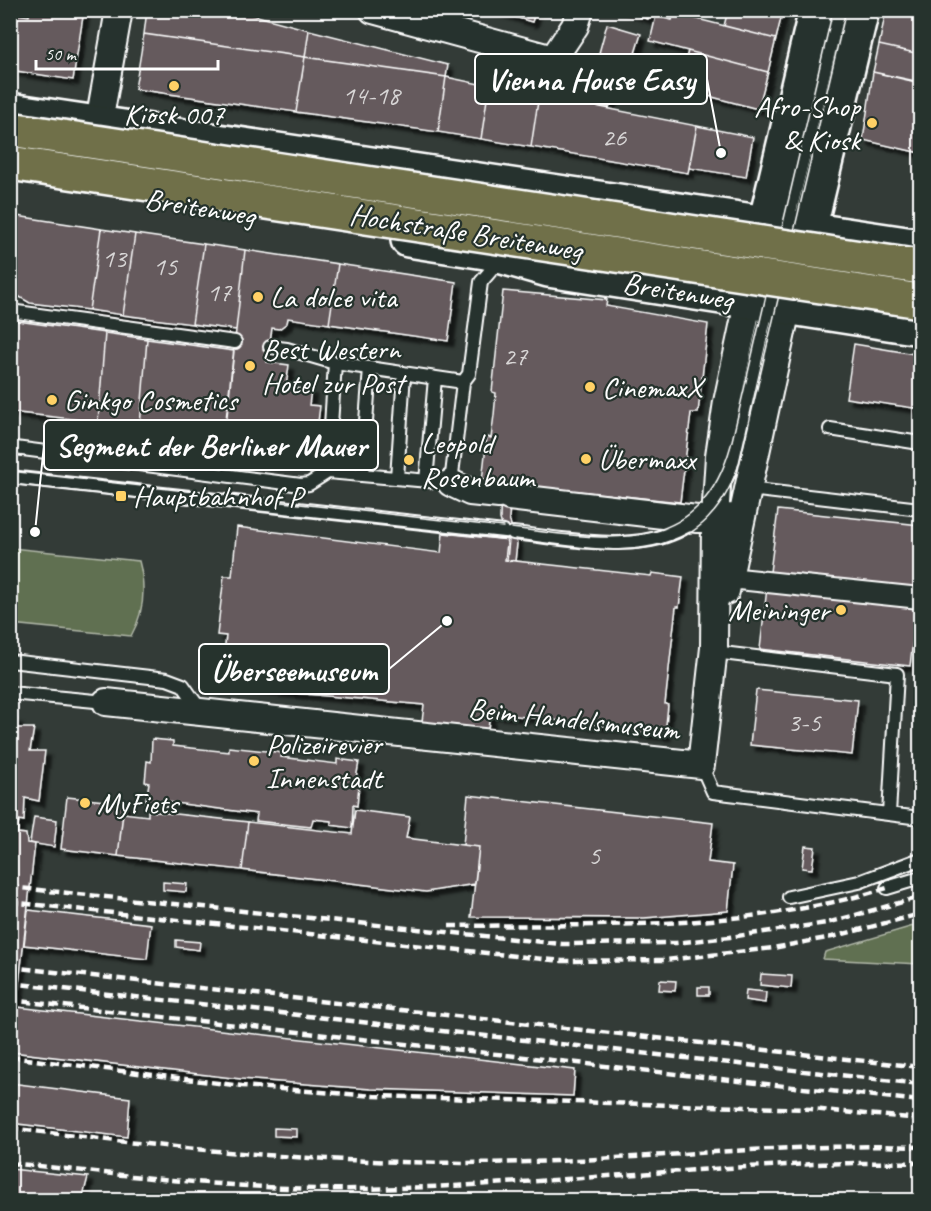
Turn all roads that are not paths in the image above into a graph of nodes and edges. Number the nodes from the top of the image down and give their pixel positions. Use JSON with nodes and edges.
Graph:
{"nodes":[{"id":1,"x":119,"y":10,"type":"edge"},
{"id":2,"x":374,"y":10,"type":"edge"},
{"id":3,"x":580,"y":10,"type":"edge"},
{"id":4,"x":816,"y":10,"type":"edge"},
{"id":5,"x":831,"y":10,"type":"edge"},
{"id":6,"x":839,"y":10,"type":"edge"},
{"id":7,"x":862,"y":10,"type":"edge"},
{"id":8,"x":804,"y":60,"type":"junction"},
{"id":9,"x":10,"y":110,"type":"edge"},
{"id":10,"x":99,"y":124,"type":"junction"},
{"id":11,"x":10,"y":129,"type":"edge"},
{"id":12,"x":10,"y":163,"type":"edge"},
{"id":13,"x":10,"y":177,"type":"edge"},
{"id":14,"x":492,"y":182,"type":"junction"},
{"id":15,"x":62,"y":185,"type":"junction"},
{"id":16,"x":921,"y":246,"type":"edge"},
{"id":17,"x":786,"y":248,"type":"junction"},
{"id":18,"x":501,"y":256,"type":"junction"},
{"id":19,"x":921,"y":267,"type":"edge"},
{"id":20,"x":921,"y":301,"type":"edge"},
{"id":21,"x":768,"y":306,"type":"junction"},
{"id":22,"x":10,"y":311,"type":"edge"},
{"id":23,"x":921,"y":328,"type":"edge"},
{"id":24,"x":235,"y":342,"type":"dead end"},
{"id":25,"x":270,"y":347,"type":"dead end"},
{"id":26,"x":335,"y":363,"type":"junction"},
{"id":27,"x":370,"y":368,"type":"junction"},
{"id":28,"x":404,"y":374,"type":"junction"},
{"id":29,"x":435,"y":378,"type":"junction"},
{"id":30,"x":463,"y":382,"type":"junction"},
{"id":31,"x":771,"y":386,"type":"junction"},
{"id":32,"x":830,"y":429,"type":"dead end"},
{"id":33,"x":921,"y":443,"type":"edge"},
{"id":34,"x":15,"y":448,"type":"dead end"},
{"id":35,"x":731,"y":468,"type":"junction"},
{"id":36,"x":328,"y":472,"type":"junction"},
{"id":37,"x":362,"y":475,"type":"junction"},
{"id":38,"x":10,"y":477,"type":"edge"},
{"id":39,"x":397,"y":478,"type":"junction"},
{"id":40,"x":39,"y":480,"type":"junction"},
{"id":41,"x":439,"y":482,"type":"junction"},
{"id":42,"x":10,"y":484,"type":"edge"},
{"id":43,"x":748,"y":489,"type":"junction"},
{"id":44,"x":921,"y":509,"type":"edge"},
{"id":45,"x":710,"y":512,"type":"junction"},
{"id":46,"x":742,"y":516,"type":"junction"},
{"id":47,"x":729,"y":578,"type":"junction"},
{"id":48,"x":921,"y":598,"type":"edge"},
{"id":49,"x":714,"y":650,"type":"junction"},
{"id":50,"x":10,"y":661,"type":"edge"},
{"id":51,"x":10,"y":693,"type":"edge"},
{"id":52,"x":106,"y":702,"type":"joint"},
{"id":53,"x":203,"y":713,"type":"junction"},
{"id":54,"x":701,"y":765,"type":"junction"},
{"id":55,"x":889,"y":814,"type":"junction"},
{"id":56,"x":921,"y":818,"type":"edge"},
{"id":57,"x":921,"y":859,"type":"edge"},
{"id":58,"x":921,"y":878,"type":"edge"},
{"id":59,"x":886,"y":888,"type":"dead end"},
{"id":60,"x":789,"y":897,"type":"dead end"}],
"edges":[{"from":1,"to":10,"type":"street"},
{"from":2,"to":3,"type":"street"},
{"from":4,"to":8,"type":"main road"},
{"from":5,"to":8,"type":"lane"},
{"from":6,"to":17,"type":"lane"},
{"from":7,"to":17,"type":"main road"},
{"from":8,"to":17,"type":"main road"},
{"from":9,"to":10,"type":"main road"},
{"from":10,"to":14,"type":"main road"},
{"from":10,"to":15,"type":"street"},
{"from":11,"to":19,"type":"highway","name":"Hochstraße Breitenweg","bridge":true},
{"from":12,"to":20,"type":"highway","name":"Hochstraße Breitenweg","bridge":true},
{"from":13,"to":15,"type":"main road","name":"Breitenweg"},
{"from":14,"to":17,"type":"main road"},
{"from":14,"to":18,"type":"main road"},
{"from":15,"to":18,"type":"main road","name":"Breitenweg"},
{"from":16,"to":17,"type":"main road"},
{"from":17,"to":21,"type":"main road"},
{"from":17,"to":21,"type":"main road"},
{"from":17,"to":21,"type":"lane"},
{"from":18,"to":21,"type":"main road","name":"Breitenweg"},
{"from":18,"to":30,"type":"lane"},
{"from":21,"to":23,"type":"main road","name":"Breitenweg"},
{"from":21,"to":31,"type":"street"},
{"from":21,"to":35,"type":"lane"},
{"from":21,"to":45,"type":"street"},
{"from":22,"to":24,"type":"lane"},
{"from":25,"to":26,"type":"lane"},
{"from":26,"to":27,"type":"lane"},
{"from":26,"to":36,"type":"lane"},
{"from":27,"to":28,"type":"lane"},
{"from":27,"to":37,"type":"lane"},
{"from":28,"to":29,"type":"lane"},
{"from":28,"to":39,"type":"lane"},
{"from":29,"to":30,"type":"lane"},
{"from":29,"to":41,"type":"lane"},
{"from":30,"to":41,"type":"lane"},
{"from":31,"to":35,"type":"lane"},
{"from":31,"to":43,"type":"street"},
{"from":32,"to":33,"type":"lane"},
{"from":34,"to":36,"type":"lane"},
{"from":35,"to":45,"type":"lane"},
{"from":36,"to":37,"type":"lane"},
{"from":37,"to":39,"type":"lane"},
{"from":38,"to":40,"type":"lane"},
{"from":39,"to":41,"type":"lane"},
{"from":40,"to":42,"type":"lane"},
{"from":40,"to":45,"type":"lane"},
{"from":41,"to":45,"type":"street"},
{"from":43,"to":44,"type":"lane"},
{"from":43,"to":46,"type":"street"},
{"from":45,"to":46,"type":"street"},
{"from":45,"to":49,"type":"street"},
{"from":46,"to":47,"type":"street"},
{"from":47,"to":48,"type":"street"},
{"from":47,"to":49,"type":"street"},
{"from":49,"to":54,"type":"street"},
{"from":49,"to":55,"type":"lane"},
{"from":50,"to":53,"type":"lane"},
{"from":51,"to":52,"type":"lane","name":"Beim Handelsmuseum"},
{"from":52,"to":53,"type":"street","name":"Beim Handelsmuseum"},
{"from":53,"to":54,"type":"street","name":"Beim Handelsmuseum"},
{"from":54,"to":55,"type":"lane","name":"Beim Handelsmuseum"},
{"from":55,"to":56,"type":"lane","name":"Beim Handelsmuseum"},
{"from":57,"to":60,"type":"lane"},
{"from":58,"to":59,"type":"lane"}]}
